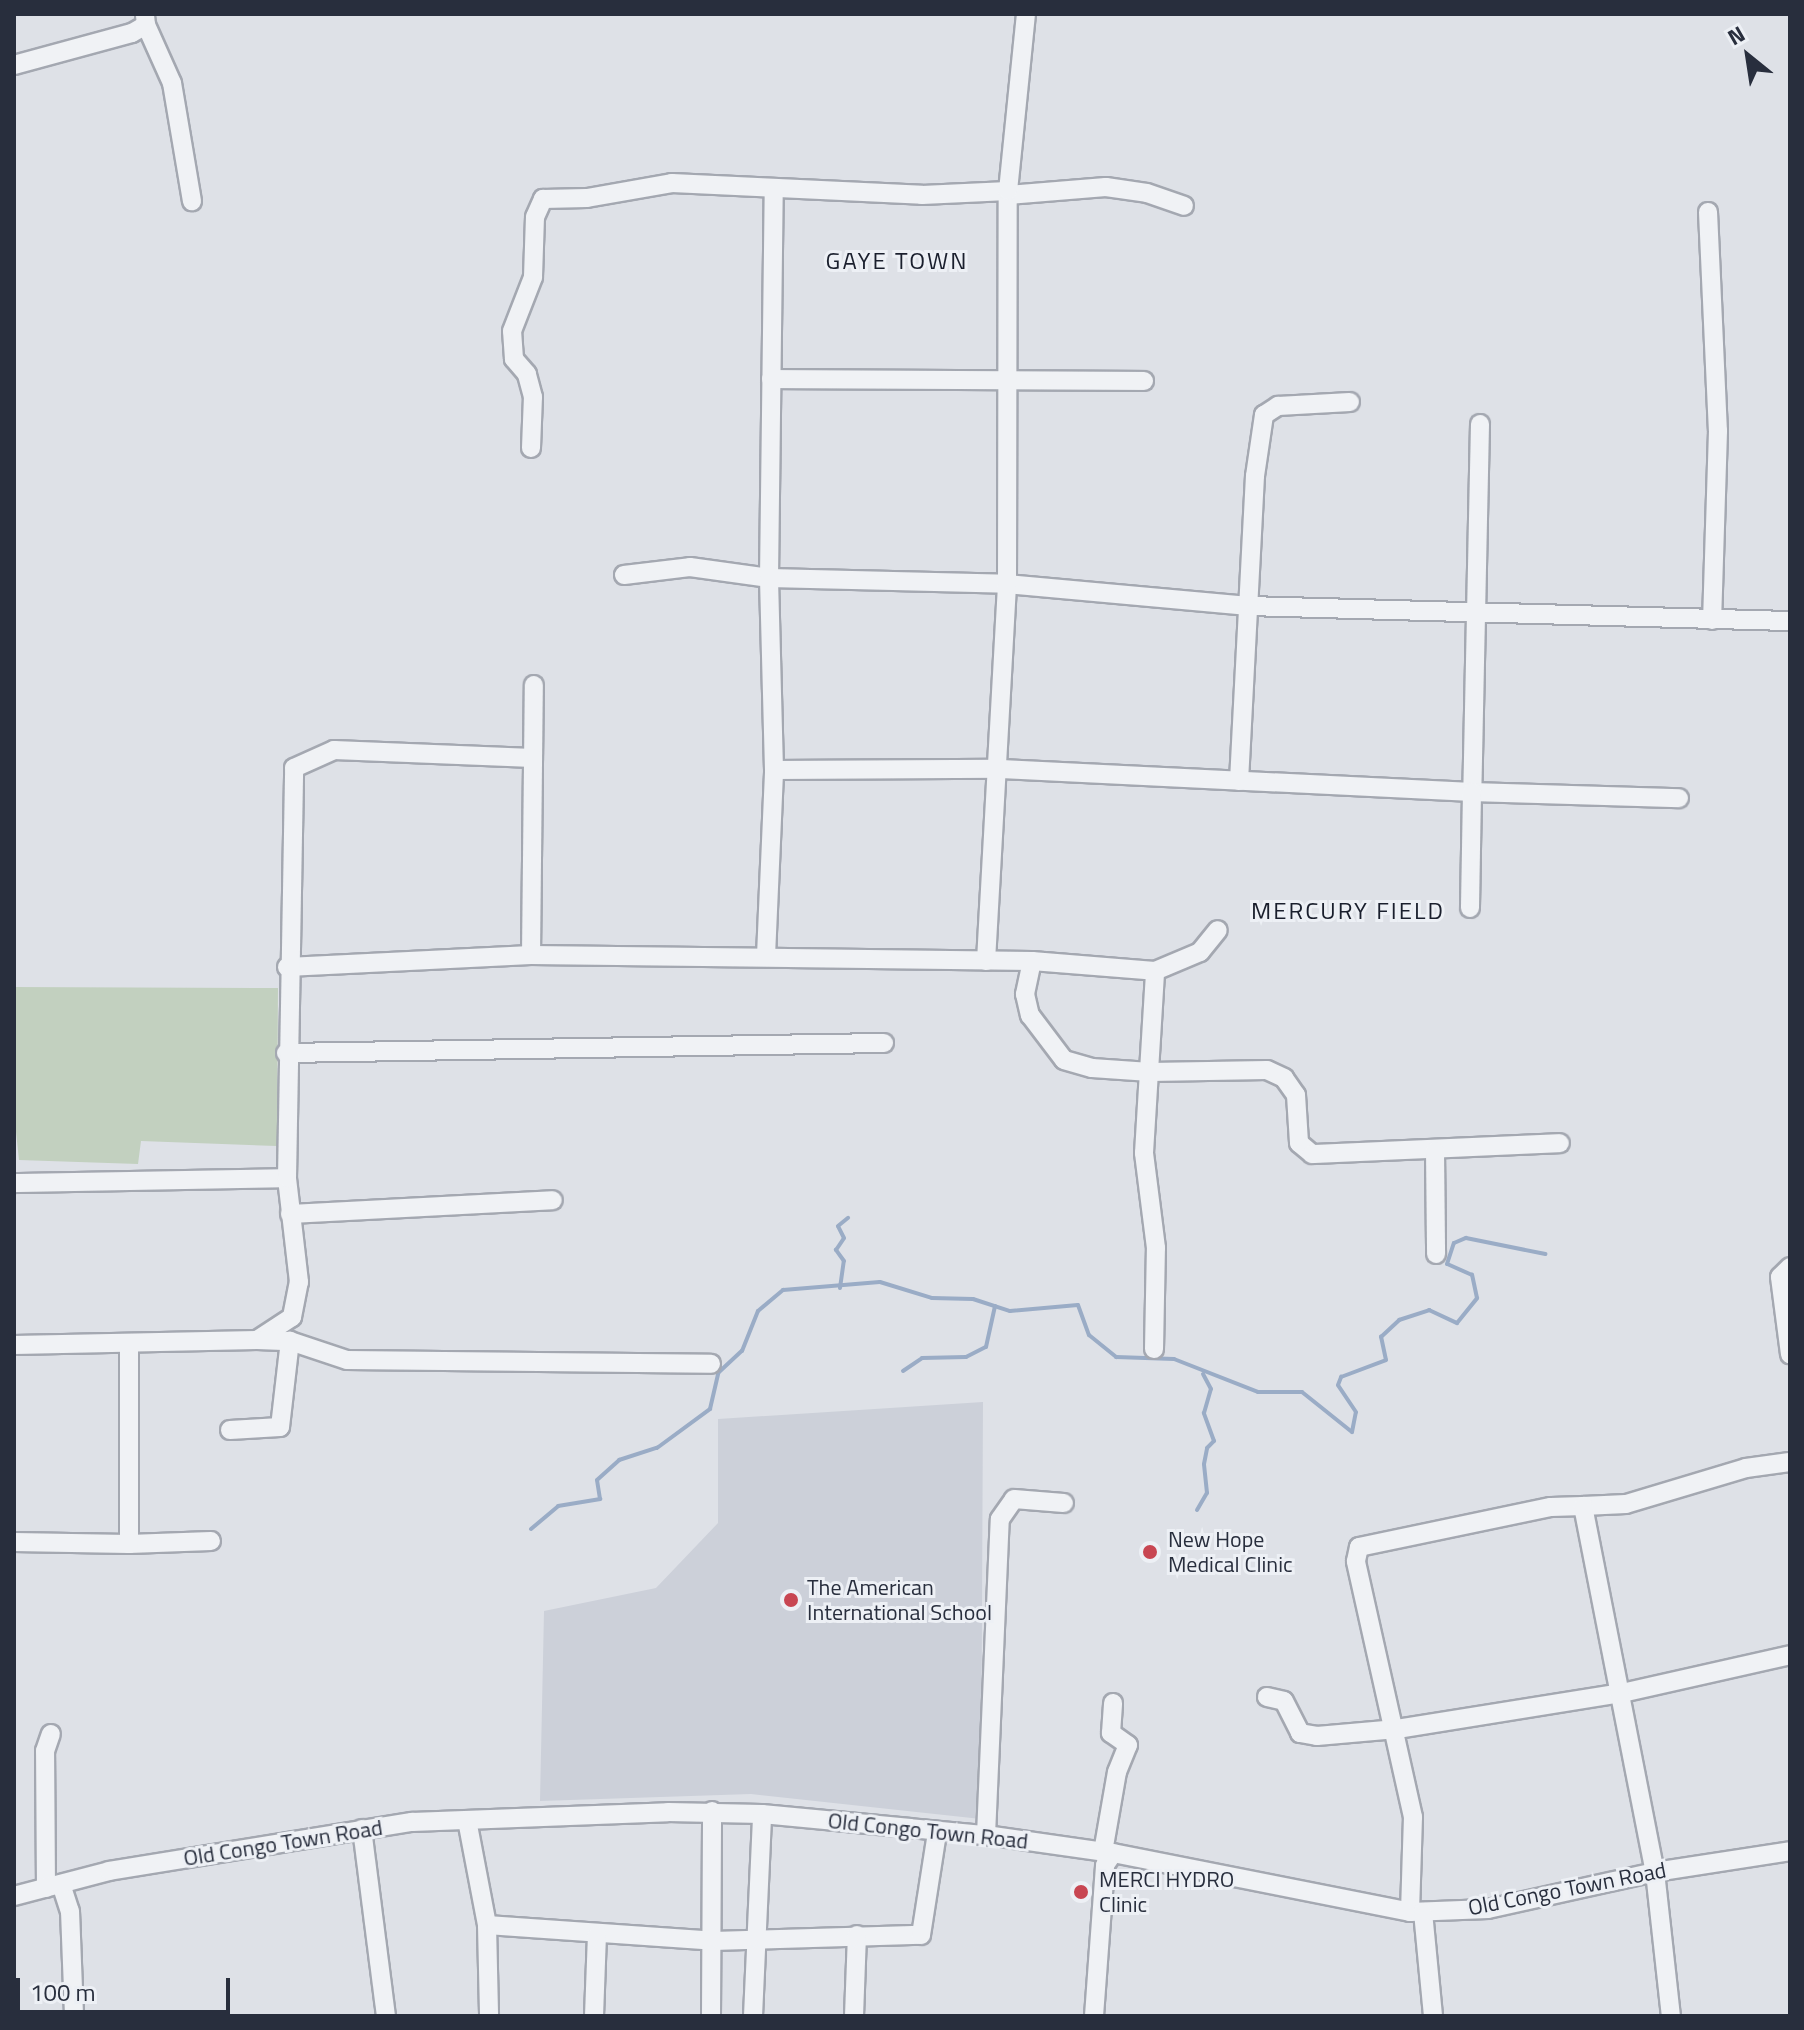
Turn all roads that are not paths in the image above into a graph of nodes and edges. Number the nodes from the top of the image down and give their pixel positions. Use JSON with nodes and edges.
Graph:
{"nodes":[{"id":1,"x":1026,"y":14,"type":"edge"},
{"id":2,"x":145,"y":19,"type":"edge"},
{"id":3,"x":14,"y":65,"type":"edge"},
{"id":4,"x":774,"y":189,"type":"junction"},
{"id":5,"x":1008,"y":193,"type":"junction"},
{"id":6,"x":192,"y":201,"type":"dead end"},
{"id":7,"x":1184,"y":206,"type":"dead end"},
{"id":8,"x":1708,"y":212,"type":"dead end"},
{"id":9,"x":1007,"y":378,"type":"junction"},
{"id":10,"x":771,"y":379,"type":"junction"},
{"id":11,"x":1144,"y":381,"type":"dead end"},
{"id":12,"x":1350,"y":402,"type":"dead end"},
{"id":13,"x":1480,"y":424,"type":"dead end"},
{"id":14,"x":531,"y":448,"type":"dead end"},
{"id":15,"x":624,"y":575,"type":"dead end"},
{"id":16,"x":769,"y":578,"type":"junction"},
{"id":17,"x":1007,"y":584,"type":"junction"},
{"id":18,"x":1248,"y":606,"type":"junction"},
{"id":19,"x":1475,"y":609,"type":"junction"},
{"id":20,"x":1712,"y":620,"type":"junction"},
{"id":21,"x":1790,"y":621,"type":"edge"},
{"id":22,"x":534,"y":685,"type":"dead end"},
{"id":23,"x":533,"y":758,"type":"junction"},
{"id":24,"x":1001,"y":769,"type":"junction"},
{"id":25,"x":774,"y":770,"type":"junction"},
{"id":26,"x":1239,"y":781,"type":"junction"},
{"id":27,"x":1472,"y":792,"type":"junction"},
{"id":28,"x":1679,"y":798,"type":"dead end"},
{"id":29,"x":1470,"y":908,"type":"dead end"},
{"id":30,"x":1218,"y":930,"type":"dead end"},
{"id":31,"x":531,"y":955,"type":"junction"},
{"id":32,"x":766,"y":956,"type":"junction"},
{"id":33,"x":986,"y":961,"type":"junction"},
{"id":34,"x":1032,"y":961,"type":"junction"},
{"id":35,"x":287,"y":967,"type":"junction"},
{"id":36,"x":1155,"y":971,"type":"junction"},
{"id":37,"x":884,"y":1043,"type":"dead end"},
{"id":38,"x":286,"y":1053,"type":"junction"},
{"id":39,"x":1150,"y":1072,"type":"junction"},
{"id":40,"x":1560,"y":1143,"type":"dead end"},
{"id":41,"x":1435,"y":1151,"type":"junction"},
{"id":42,"x":287,"y":1178,"type":"junction"},
{"id":43,"x":14,"y":1183,"type":"edge"},
{"id":44,"x":553,"y":1200,"type":"dead end"},
{"id":45,"x":290,"y":1214,"type":"junction"},
{"id":46,"x":1436,"y":1254,"type":"dead end"},
{"id":47,"x":1790,"y":1267,"type":"edge"},
{"id":48,"x":257,"y":1340,"type":"junction"},
{"id":49,"x":290,"y":1341,"type":"junction"},
{"id":50,"x":129,"y":1344,"type":"junction"},
{"id":51,"x":14,"y":1345,"type":"edge"},
{"id":52,"x":1154,"y":1349,"type":"dead end"},
{"id":53,"x":1790,"y":1354,"type":"edge"},
{"id":54,"x":711,"y":1364,"type":"dead end"},
{"id":55,"x":230,"y":1430,"type":"dead end"},
{"id":56,"x":1790,"y":1462,"type":"edge"},
{"id":57,"x":1064,"y":1503,"type":"dead end"},
{"id":58,"x":1583,"y":1506,"type":"junction"},
{"id":59,"x":211,"y":1541,"type":"dead end"},
{"id":60,"x":14,"y":1542,"type":"edge"},
{"id":61,"x":129,"y":1544,"type":"junction"},
{"id":62,"x":1790,"y":1655,"type":"edge"},
{"id":63,"x":1622,"y":1693,"type":"junction"},
{"id":64,"x":1267,"y":1697,"type":"dead end"},
{"id":65,"x":1113,"y":1703,"type":"dead end"},
{"id":66,"x":1397,"y":1729,"type":"junction"},
{"id":67,"x":51,"y":1734,"type":"dead end"},
{"id":68,"x":712,"y":1811,"type":"junction"},
{"id":69,"x":762,"y":1814,"type":"junction"},
{"id":70,"x":467,"y":1820,"type":"junction"},
{"id":71,"x":362,"y":1829,"type":"junction"},
{"id":72,"x":937,"y":1833,"type":"junction"},
{"id":73,"x":986,"y":1835,"type":"junction"},
{"id":74,"x":1790,"y":1851,"type":"edge"},
{"id":75,"x":1108,"y":1852,"type":"junction"},
{"id":76,"x":1655,"y":1872,"type":"junction"},
{"id":77,"x":53,"y":1886,"type":"junction"},
{"id":78,"x":14,"y":1896,"type":"edge"},
{"id":79,"x":1417,"y":1912,"type":"junction"},
{"id":80,"x":487,"y":1925,"type":"junction"},
{"id":81,"x":597,"y":1935,"type":"junction"},
{"id":82,"x":857,"y":1935,"type":"junction"},
{"id":83,"x":759,"y":1938,"type":"junction"},
{"id":84,"x":713,"y":1941,"type":"junction"},
{"id":85,"x":74,"y":2016,"type":"edge"},
{"id":86,"x":386,"y":2016,"type":"edge"},
{"id":87,"x":489,"y":2016,"type":"edge"},
{"id":88,"x":594,"y":2016,"type":"edge"},
{"id":89,"x":711,"y":2016,"type":"edge"},
{"id":90,"x":753,"y":2016,"type":"edge"},
{"id":91,"x":854,"y":2016,"type":"edge"},
{"id":92,"x":1094,"y":2016,"type":"edge"},
{"id":93,"x":1433,"y":2016,"type":"edge"},
{"id":94,"x":1671,"y":2016,"type":"edge"}],
"edges":[{"from":1,"to":5,"type":"street"},
{"from":2,"to":3,"type":"street"},
{"from":2,"to":6,"type":"street"},
{"from":4,"to":5,"type":"street"},
{"from":4,"to":10,"type":"street"},
{"from":4,"to":14,"type":"street"},
{"from":5,"to":7,"type":"street"},
{"from":5,"to":9,"type":"street"},
{"from":8,"to":20,"type":"street"},
{"from":9,"to":10,"type":"street"},
{"from":9,"to":11,"type":"street"},
{"from":9,"to":17,"type":"street"},
{"from":10,"to":16,"type":"street"},
{"from":12,"to":18,"type":"street"},
{"from":13,"to":19,"type":"street"},
{"from":15,"to":16,"type":"street"},
{"from":16,"to":17,"type":"street"},
{"from":16,"to":25,"type":"street"},
{"from":17,"to":18,"type":"street"},
{"from":17,"to":24,"type":"street"},
{"from":18,"to":19,"type":"street"},
{"from":18,"to":26,"type":"street"},
{"from":19,"to":20,"type":"street"},
{"from":19,"to":27,"type":"street"},
{"from":20,"to":21,"type":"street"},
{"from":22,"to":23,"type":"street"},
{"from":23,"to":31,"type":"street"},
{"from":23,"to":35,"type":"street"},
{"from":24,"to":25,"type":"street"},
{"from":24,"to":26,"type":"street"},
{"from":24,"to":33,"type":"street"},
{"from":25,"to":32,"type":"street"},
{"from":26,"to":27,"type":"street"},
{"from":27,"to":28,"type":"street"},
{"from":27,"to":29,"type":"street"},
{"from":30,"to":36,"type":"street"},
{"from":31,"to":32,"type":"street"},
{"from":31,"to":35,"type":"street"},
{"from":32,"to":33,"type":"street"},
{"from":33,"to":34,"type":"street"},
{"from":34,"to":36,"type":"street"},
{"from":34,"to":39,"type":"street"},
{"from":35,"to":38,"type":"street"},
{"from":36,"to":39,"type":"street"},
{"from":37,"to":38,"type":"street"},
{"from":38,"to":42,"type":"street"},
{"from":39,"to":41,"type":"street"},
{"from":39,"to":52,"type":"street"},
{"from":40,"to":41,"type":"street"},
{"from":41,"to":46,"type":"street"},
{"from":42,"to":43,"type":"street"},
{"from":42,"to":45,"type":"street"},
{"from":44,"to":45,"type":"street"},
{"from":45,"to":48,"type":"street"},
{"from":47,"to":53,"type":"street"},
{"from":48,"to":49,"type":"street"},
{"from":48,"to":50,"type":"street"},
{"from":49,"to":54,"type":"street"},
{"from":49,"to":55,"type":"street"},
{"from":50,"to":51,"type":"street"},
{"from":50,"to":61,"type":"street"},
{"from":56,"to":58,"type":"street"},
{"from":57,"to":73,"type":"street"},
{"from":58,"to":63,"type":"street"},
{"from":58,"to":66,"type":"street"},
{"from":59,"to":61,"type":"street"},
{"from":60,"to":61,"type":"street"},
{"from":62,"to":63,"type":"street"},
{"from":63,"to":66,"type":"street"},
{"from":63,"to":76,"type":"street"},
{"from":64,"to":66,"type":"street"},
{"from":65,"to":75,"type":"street"},
{"from":66,"to":79,"type":"street"},
{"from":67,"to":77,"type":"street"},
{"from":68,"to":69,"type":"street","name":"Old Congo Town Road"},
{"from":68,"to":70,"type":"street","name":"Old Congo Town Road"},
{"from":68,"to":84,"type":"street"},
{"from":69,"to":72,"type":"street","name":"Old Congo Town Road"},
{"from":69,"to":83,"type":"street"},
{"from":70,"to":71,"type":"street","name":"Old Congo Town Road"},
{"from":70,"to":80,"type":"street"},
{"from":71,"to":77,"type":"street","name":"Old Congo Town Road"},
{"from":71,"to":86,"type":"street"},
{"from":72,"to":73,"type":"street","name":"Old Congo Town Road"},
{"from":72,"to":82,"type":"street"},
{"from":73,"to":75,"type":"street","name":"Old Congo Town Road"},
{"from":74,"to":76,"type":"street","name":"Old Congo Town Road"},
{"from":75,"to":79,"type":"street","name":"Old Congo Town Road"},
{"from":75,"to":92,"type":"street"},
{"from":76,"to":79,"type":"street","name":"Old Congo Town Road"},
{"from":76,"to":94,"type":"street"},
{"from":77,"to":78,"type":"street","name":"Old Congo Town Road"},
{"from":77,"to":85,"type":"street"},
{"from":79,"to":93,"type":"street"},
{"from":80,"to":81,"type":"street"},
{"from":80,"to":87,"type":"street"},
{"from":81,"to":84,"type":"street"},
{"from":81,"to":88,"type":"street"},
{"from":82,"to":83,"type":"street"},
{"from":82,"to":91,"type":"street"},
{"from":83,"to":84,"type":"street"},
{"from":83,"to":90,"type":"street"},
{"from":84,"to":89,"type":"street"}]}
